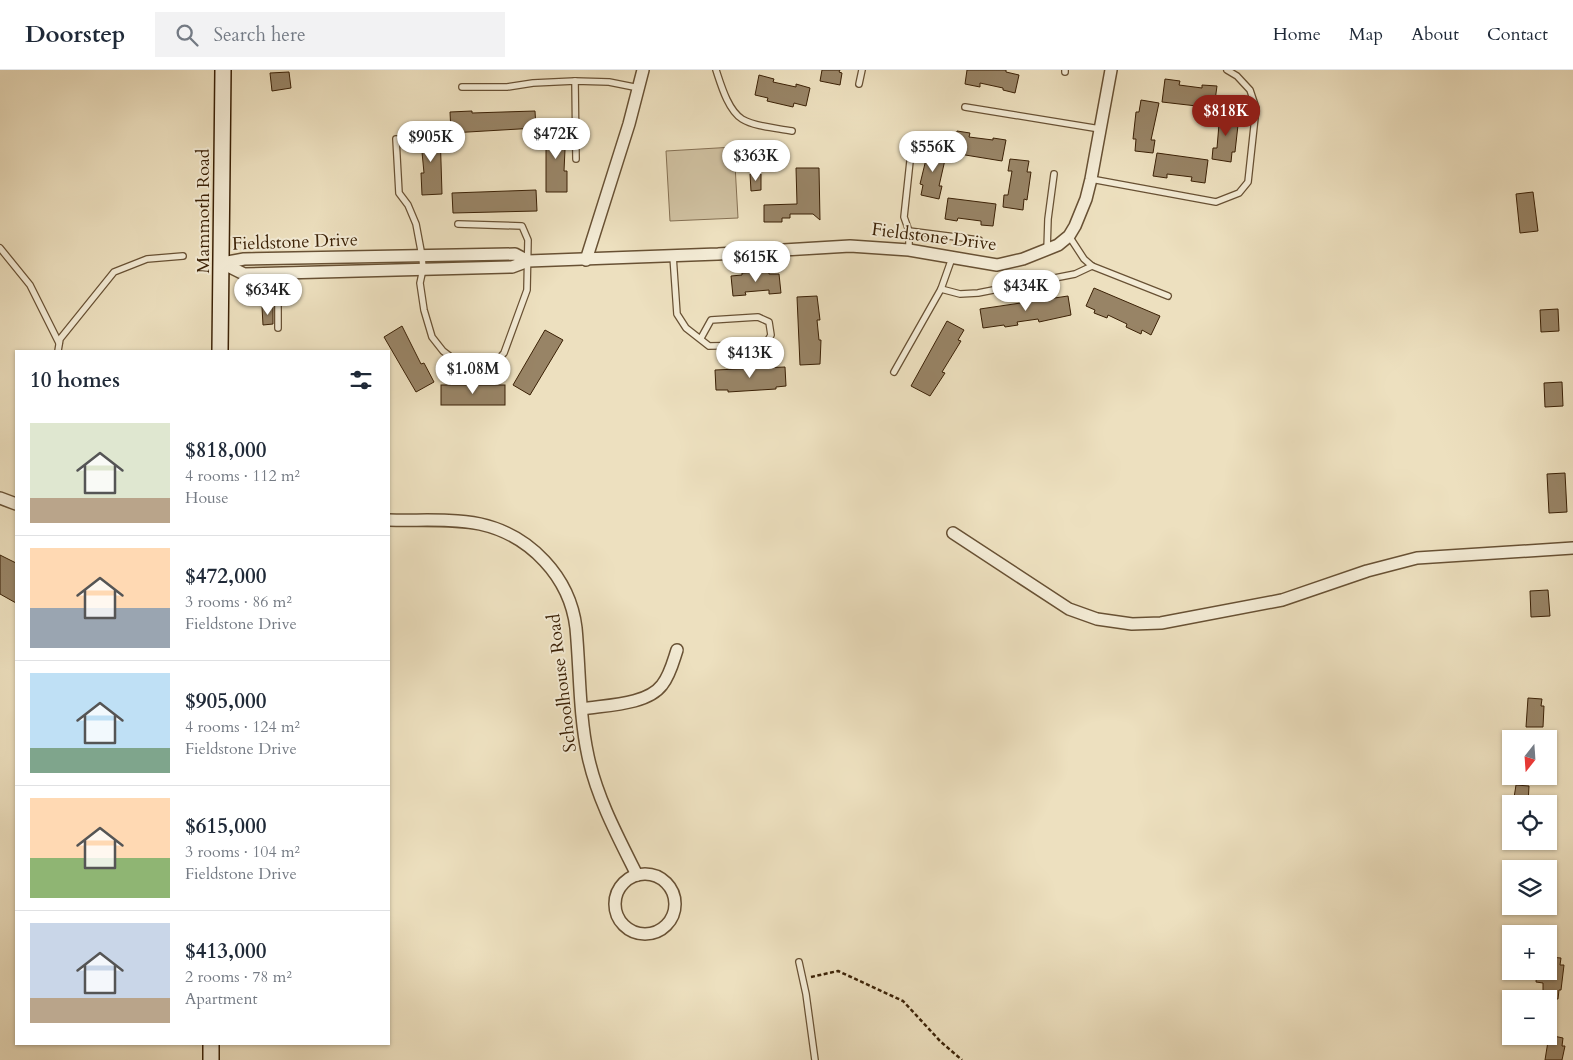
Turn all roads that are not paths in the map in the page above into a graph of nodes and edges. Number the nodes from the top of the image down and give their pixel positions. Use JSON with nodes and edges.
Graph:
{"nodes":[{"id":1,"x":223,"y":70,"type":"edge"},
{"id":2,"x":643,"y":70,"type":"edge"},
{"id":3,"x":716,"y":70,"type":"edge"},
{"id":4,"x":862,"y":70,"type":"edge"},
{"id":5,"x":1111,"y":70,"type":"edge"},
{"id":6,"x":1227,"y":70,"type":"edge"},
{"id":7,"x":575,"y":80,"type":"junction"},
{"id":8,"x":859,"y":84,"type":"dead end"},
{"id":9,"x":462,"y":88,"type":"dead end"},
{"id":10,"x":639,"y":88,"type":"junction"},
{"id":11,"x":964,"y":107,"type":"dead end"},
{"id":12,"x":1100,"y":129,"type":"junction"},
{"id":13,"x":792,"y":131,"type":"dead end"},
{"id":14,"x":396,"y":139,"type":"dead end"},
{"id":15,"x":911,"y":152,"type":"dead end"},
{"id":16,"x":576,"y":159,"type":"dead end"},
{"id":17,"x":1054,"y":174,"type":"dead end"},
{"id":18,"x":1091,"y":179,"type":"junction"},
{"id":19,"x":458,"y":224,"type":"dead end"},
{"id":20,"x":909,"y":231,"type":"junction"},
{"id":21,"x":1069,"y":236,"type":"junction"},
{"id":22,"x":979,"y":240,"type":"dead end"},
{"id":23,"x":0,"y":248,"type":"edge"},
{"id":24,"x":909,"y":250,"type":"junction"},
{"id":25,"x":1047,"y":250,"type":"junction"},
{"id":26,"x":184,"y":256,"type":"dead end"},
{"id":27,"x":422,"y":256,"type":"junction"},
{"id":28,"x":673,"y":256,"type":"junction"},
{"id":29,"x":952,"y":258,"type":"junction"},
{"id":30,"x":586,"y":260,"type":"junction"},
{"id":31,"x":528,"y":261,"type":"junction"},
{"id":32,"x":222,"y":263,"type":"junction"},
{"id":33,"x":1092,"y":266,"type":"junction"},
{"id":34,"x":423,"y":269,"type":"junction"},
{"id":35,"x":278,"y":273,"type":"junction"},
{"id":36,"x":941,"y":289,"type":"junction"},
{"id":37,"x":1168,"y":296,"type":"dead end"},
{"id":38,"x":278,"y":328,"type":"dead end"},
{"id":39,"x":702,"y":338,"type":"junction"},
{"id":40,"x":59,"y":343,"type":"junction"},
{"id":41,"x":58,"y":350,"type":"edge"},
{"id":42,"x":220,"y":350,"type":"edge"},
{"id":43,"x":894,"y":372,"type":"dead end"},
{"id":44,"x":0,"y":498,"type":"edge"},
{"id":45,"x":15,"y":504,"type":"edge"},
{"id":46,"x":390,"y":520,"type":"edge"},
{"id":47,"x":953,"y":534,"type":"dead end"},
{"id":48,"x":1573,"y":548,"type":"edge"},
{"id":49,"x":677,"y":650,"type":"dead end"},
{"id":50,"x":582,"y":709,"type":"junction"},
{"id":51,"x":637,"y":875,"type":"junction"},
{"id":52,"x":798,"y":962,"type":"dead end"},
{"id":53,"x":211,"y":1045,"type":"edge"},
{"id":54,"x":211,"y":1060,"type":"edge"},
{"id":55,"x":815,"y":1060,"type":"edge"}],
"edges":[{"from":1,"to":32,"type":"main road","name":"Mammoth Road"},
{"from":2,"to":10,"type":"street"},
{"from":3,"to":13,"type":"lane"},
{"from":4,"to":8,"type":"lane"},
{"from":5,"to":12,"type":"street"},
{"from":6,"to":18,"type":"lane"},
{"from":7,"to":9,"type":"lane"},
{"from":7,"to":10,"type":"lane"},
{"from":7,"to":16,"type":"lane"},
{"from":10,"to":30,"type":"street"},
{"from":11,"to":12,"type":"lane"},
{"from":12,"to":18,"type":"street"},
{"from":14,"to":27,"type":"lane"},
{"from":15,"to":20,"type":"lane"},
{"from":17,"to":25,"type":"lane"},
{"from":18,"to":21,"type":"street"},
{"from":19,"to":31,"type":"lane"},
{"from":20,"to":22,"type":"lane"},
{"from":20,"to":24,"type":"lane"},
{"from":21,"to":25,"type":"street","name":"Fieldstone Drive"},
{"from":21,"to":33,"type":"lane"},
{"from":23,"to":40,"type":"lane"},
{"from":24,"to":28,"type":"street","name":"Fieldstone Drive"},
{"from":24,"to":29,"type":"street","name":"Fieldstone Drive"},
{"from":25,"to":29,"type":"street","name":"Fieldstone Drive"},
{"from":26,"to":40,"type":"lane"},
{"from":27,"to":31,"type":"street","name":"Fieldstone Drive"},
{"from":27,"to":32,"type":"street","name":"Fieldstone Drive"},
{"from":27,"to":34,"type":"lane"},
{"from":28,"to":30,"type":"street","name":"Fieldstone Drive"},
{"from":28,"to":39,"type":"lane"},
{"from":29,"to":36,"type":"lane"},
{"from":30,"to":31,"type":"street","name":"Fieldstone Drive"},
{"from":31,"to":34,"type":"street","name":"Fieldstone Drive"},
{"from":31,"to":34,"type":"lane"},
{"from":32,"to":35,"type":"street","name":"Fieldstone Drive"},
{"from":32,"to":42,"type":"main road","name":"Mammoth Road"},
{"from":33,"to":36,"type":"lane"},
{"from":33,"to":37,"type":"lane"},
{"from":34,"to":35,"type":"street","name":"Fieldstone Drive"},
{"from":35,"to":38,"type":"lane"},
{"from":36,"to":43,"type":"lane"},
{"from":39,"to":39,"type":"lane"},
{"from":40,"to":41,"type":"lane"},
{"from":44,"to":45,"type":"street"},
{"from":46,"to":50,"type":"street","name":"Schoolhouse Road"},
{"from":47,"to":48,"type":"street"},
{"from":49,"to":50,"type":"street"},
{"from":50,"to":51,"type":"street","name":"Schoolhouse Road"},
{"from":51,"to":51,"type":"street"},
{"from":52,"to":55,"type":"lane"},
{"from":53,"to":54,"type":"main road"}]}
